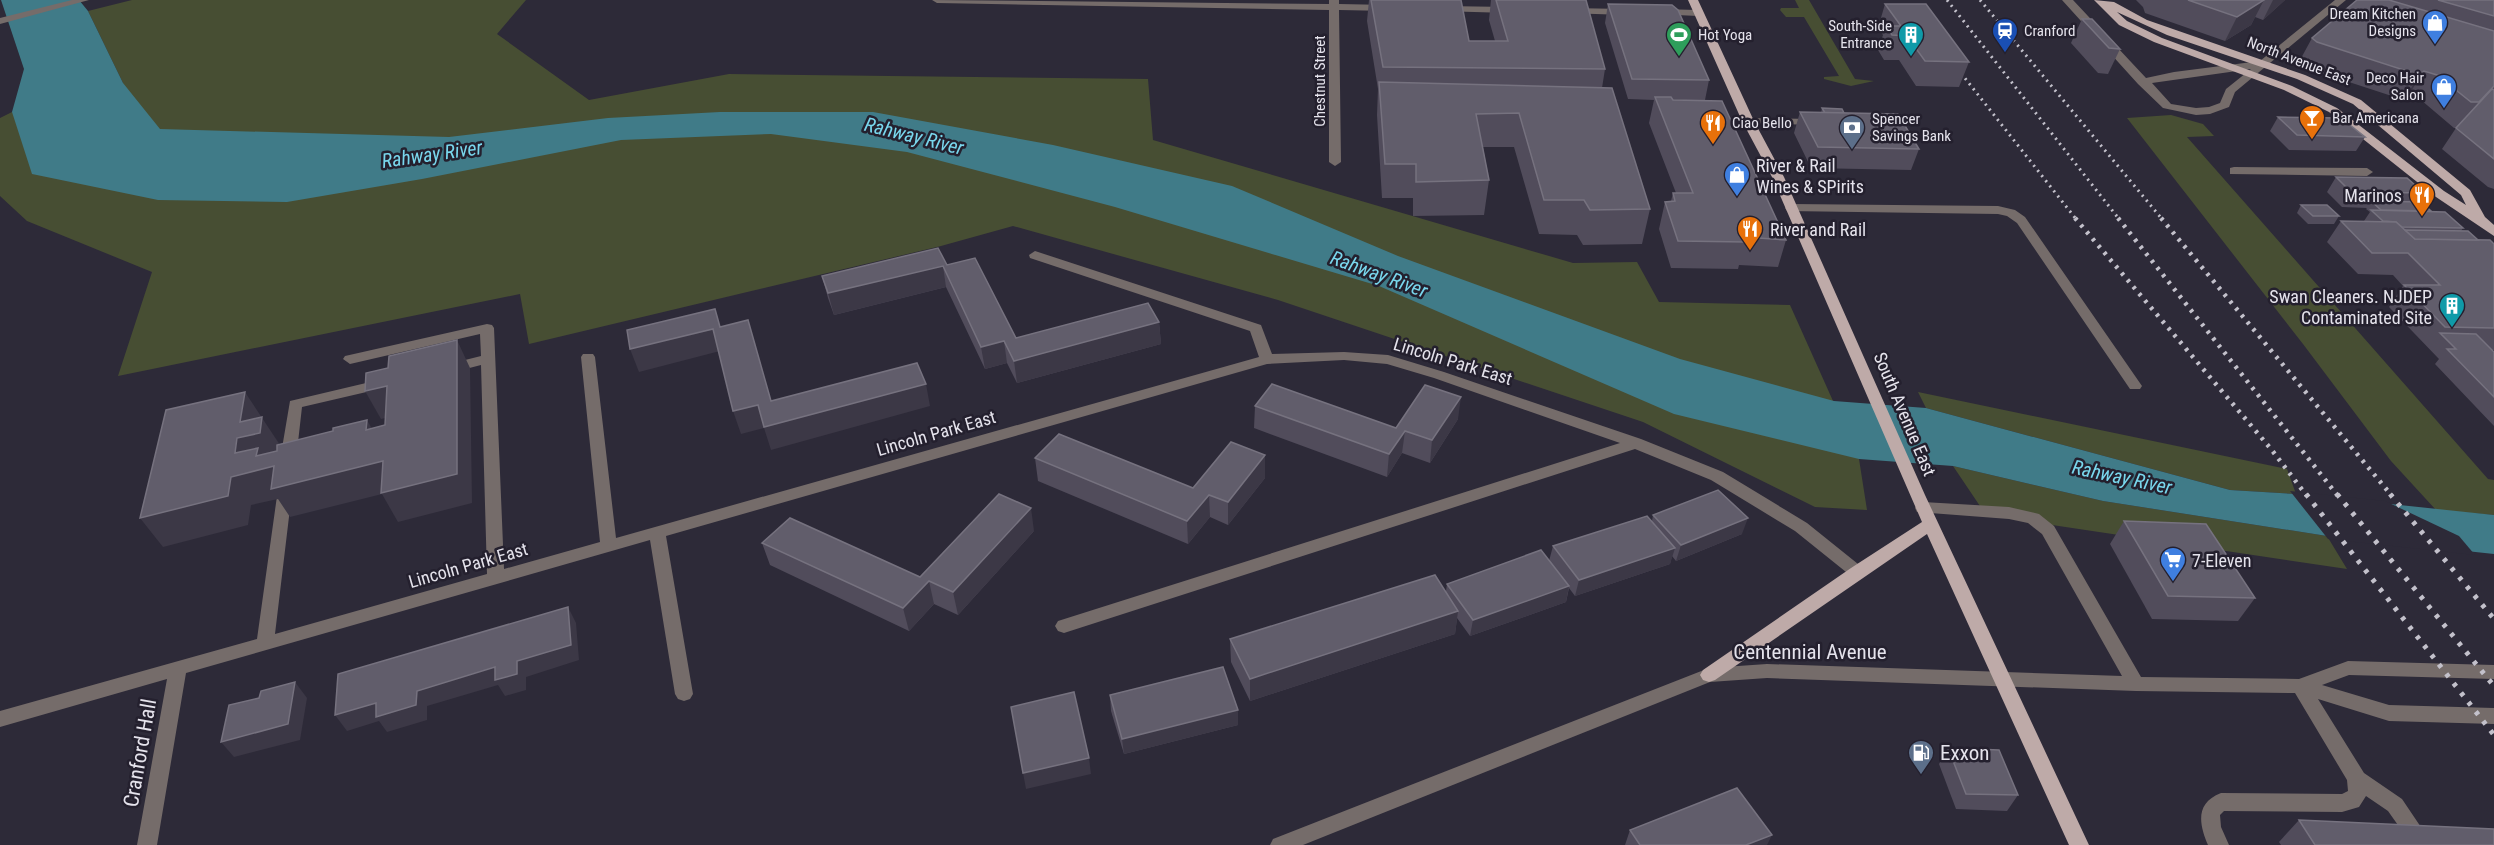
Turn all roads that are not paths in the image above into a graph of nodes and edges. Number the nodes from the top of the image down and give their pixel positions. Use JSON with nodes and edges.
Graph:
{"nodes":[{"id":1,"x":84,"y":0,"type":"edge"},
{"id":2,"x":937,"y":0,"type":"edge"},
{"id":3,"x":1694,"y":0,"type":"edge"},
{"id":4,"x":2067,"y":0,"type":"edge"},
{"id":5,"x":2099,"y":0,"type":"edge"},
{"id":6,"x":2104,"y":0,"type":"edge"},
{"id":7,"x":2325,"y":0,"type":"edge"},
{"id":8,"x":1334,"y":3,"type":"edge"},
{"id":9,"x":2343,"y":4,"type":"edge"},
{"id":10,"x":1406,"y":8,"type":"edge"},
{"id":11,"x":1430,"y":9,"type":"edge"},
{"id":12,"x":1525,"y":10,"type":"edge"},
{"id":13,"x":1561,"y":11,"type":"edge"},
{"id":14,"x":1632,"y":12,"type":"edge"},
{"id":15,"x":1644,"y":12,"type":"edge"},
{"id":16,"x":1698,"y":13,"type":"junction"},
{"id":17,"x":0,"y":21,"type":"edge"},
{"id":18,"x":2262,"y":64,"type":"junction"},
{"id":19,"x":2235,"y":68,"type":"junction"},
{"id":20,"x":2250,"y":74,"type":"junction"},
{"id":21,"x":2142,"y":82,"type":"junction"},
{"id":22,"x":1748,"y":121,"type":"junction"},
{"id":23,"x":1824,"y":122,"type":"edge"},
{"id":24,"x":1335,"y":162,"type":"dead end"},
{"id":25,"x":2234,"y":171,"type":"dead end"},
{"id":26,"x":2367,"y":172,"type":"dead end"},
{"id":27,"x":1791,"y":207,"type":"junction"},
{"id":28,"x":2480,"y":219,"type":"junction"},
{"id":29,"x":2494,"y":232,"type":"edge"},
{"id":30,"x":1035,"y":255,"type":"dead end"},
{"id":31,"x":588,"y":357,"type":"dead end"},
{"id":32,"x":350,"y":359,"type":"dead end"},
{"id":33,"x":488,"y":359,"type":"junction"},
{"id":34,"x":1267,"y":359,"type":"junction"},
{"id":35,"x":434,"y":372,"type":"edge"},
{"id":36,"x":401,"y":380,"type":"edge"},
{"id":37,"x":2135,"y":386,"type":"dead end"},
{"id":38,"x":1636,"y":443,"type":"junction"},
{"id":39,"x":286,"y":478,"type":"edge"},
{"id":40,"x":283,"y":500,"type":"edge"},
{"id":41,"x":1920,"y":502,"type":"junction"},
{"id":42,"x":1931,"y":524,"type":"junction"},
{"id":43,"x":657,"y":532,"type":"junction"},
{"id":44,"x":609,"y":546,"type":"junction"},
{"id":45,"x":1857,"y":572,"type":"junction"},
{"id":46,"x":496,"y":578,"type":"junction"},
{"id":47,"x":1064,"y":626,"type":"dead end"},
{"id":48,"x":265,"y":644,"type":"junction"},
{"id":49,"x":178,"y":668,"type":"junction"},
{"id":50,"x":2494,"y":672,"type":"edge"},
{"id":51,"x":1709,"y":675,"type":"junction"},
{"id":52,"x":2001,"y":678,"type":"junction"},
{"id":53,"x":2136,"y":684,"type":"junction"},
{"id":54,"x":2300,"y":686,"type":"junction"},
{"id":55,"x":684,"y":694,"type":"dead end"},
{"id":56,"x":2494,"y":716,"type":"edge"},
{"id":57,"x":0,"y":719,"type":"edge"},
{"id":58,"x":2357,"y":779,"type":"junction"},
{"id":59,"x":147,"y":845,"type":"edge"},
{"id":60,"x":1280,"y":845,"type":"edge"},
{"id":61,"x":2079,"y":845,"type":"edge"},
{"id":62,"x":2219,"y":845,"type":"edge"},
{"id":63,"x":2423,"y":845,"type":"edge"}],
"edges":[{"from":1,"to":17,"type":"street"},
{"from":2,"to":8,"type":"street"},
{"from":3,"to":16,"type":"main road","name":"South Avenue East"},
{"from":4,"to":21,"type":"street"},
{"from":5,"to":19,"type":"main road","name":"North Avenue East"},
{"from":6,"to":18,"type":"main road","name":"North Avenue East"},
{"from":7,"to":9,"type":"street"},
{"from":8,"to":10,"type":"street"},
{"from":8,"to":24,"type":"street","name":"Chestnut Street"},
{"from":9,"to":18,"type":"street"},
{"from":11,"to":12,"type":"street"},
{"from":13,"to":14,"type":"street"},
{"from":15,"to":16,"type":"street"},
{"from":16,"to":22,"type":"main road","name":"South Avenue East"},
{"from":18,"to":19,"type":"street"},
{"from":18,"to":20,"type":"street"},
{"from":18,"to":28,"type":"main road","name":"North Avenue East"},
{"from":19,"to":20,"type":"main road","name":"North Avenue East"},
{"from":19,"to":21,"type":"street"},
{"from":20,"to":21,"type":"street"},
{"from":20,"to":28,"type":"main road","name":"North Avenue East"},
{"from":22,"to":23,"type":"street"},
{"from":22,"to":27,"type":"main road","name":"South Avenue East"},
{"from":25,"to":26,"type":"street"},
{"from":27,"to":37,"type":"street"},
{"from":27,"to":41,"type":"main road","name":"South Avenue East"},
{"from":28,"to":29,"type":"main road","name":"North Avenue East"},
{"from":30,"to":34,"type":"street"},
{"from":31,"to":44,"type":"street"},
{"from":32,"to":33,"type":"street"},
{"from":33,"to":35,"type":"street"},
{"from":33,"to":46,"type":"street"},
{"from":34,"to":38,"type":"street","name":"Lincoln Park East"},
{"from":34,"to":43,"type":"street","name":"Lincoln Park East"},
{"from":36,"to":39,"type":"street"},
{"from":38,"to":45,"type":"street","name":"Lincoln Park East"},
{"from":38,"to":47,"type":"street"},
{"from":40,"to":48,"type":"street"},
{"from":41,"to":42,"type":"main road","name":"South Avenue East"},
{"from":41,"to":53,"type":"street"},
{"from":42,"to":45,"type":"main road"},
{"from":42,"to":52,"type":"main road","name":"South Avenue East"},
{"from":43,"to":44,"type":"street","name":"Lincoln Park East"},
{"from":43,"to":55,"type":"street"},
{"from":44,"to":46,"type":"street","name":"Lincoln Park East"},
{"from":45,"to":51,"type":"main road"},
{"from":46,"to":48,"type":"street","name":"Lincoln Park East"},
{"from":48,"to":49,"type":"street","name":"Lincoln Park East"},
{"from":49,"to":57,"type":"street","name":"Lincoln Park East"},
{"from":49,"to":59,"type":"street","name":"Cranford Hall"},
{"from":50,"to":54,"type":"street","name":"Centennial Avenue"},
{"from":51,"to":52,"type":"street","name":"Centennial Avenue"},
{"from":51,"to":60,"type":"street","name":"Centennial Avenue"},
{"from":52,"to":53,"type":"street","name":"Centennial Avenue"},
{"from":52,"to":61,"type":"main road","name":"South Avenue East"},
{"from":53,"to":54,"type":"street","name":"Centennial Avenue"},
{"from":54,"to":56,"type":"street","name":"Centennial Avenue"},
{"from":54,"to":58,"type":"street"},
{"from":58,"to":62,"type":"street"},
{"from":58,"to":63,"type":"street"}]}
